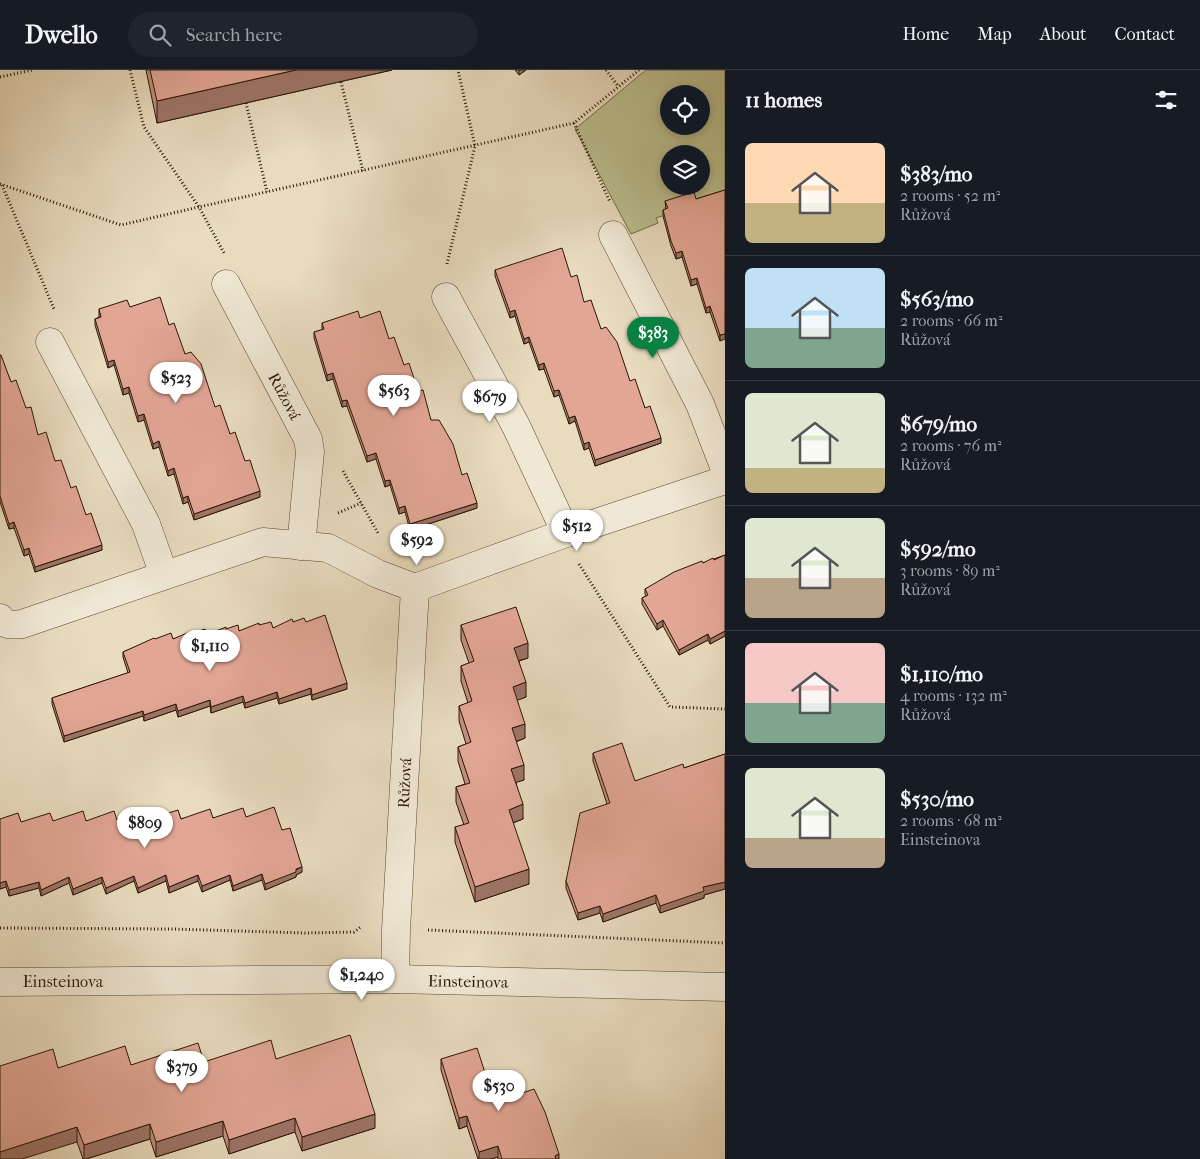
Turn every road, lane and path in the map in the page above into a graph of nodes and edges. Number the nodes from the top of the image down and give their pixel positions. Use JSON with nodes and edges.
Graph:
{"nodes":[{"id":1,"x":32,"y":70,"type":"edge"},
{"id":2,"x":130,"y":70,"type":"edge"},
{"id":3,"x":458,"y":70,"type":"edge"},
{"id":4,"x":606,"y":70,"type":"edge"},
{"id":5,"x":639,"y":70,"type":"edge"},
{"id":6,"x":0,"y":77,"type":"edge"},
{"id":7,"x":341,"y":82,"type":"dead end"},
{"id":8,"x":618,"y":86,"type":"junction"},
{"id":9,"x":246,"y":102,"type":"edge"},
{"id":10,"x":574,"y":123,"type":"junction"},
{"id":11,"x":475,"y":146,"type":"junction"},
{"id":12,"x":363,"y":171,"type":"junction"},
{"id":13,"x":0,"y":184,"type":"edge"},
{"id":14,"x":267,"y":192,"type":"junction"},
{"id":15,"x":199,"y":207,"type":"junction"},
{"id":16,"x":613,"y":235,"type":"joint"},
{"id":17,"x":226,"y":257,"type":"dead end"},
{"id":18,"x":226,"y":284,"type":"dead end"},
{"id":19,"x":446,"y":284,"type":"joint"},
{"id":20,"x":50,"y":342,"type":"dead end"},
{"id":21,"x":342,"y":469,"type":"dead end"},
{"id":22,"x":725,"y":469,"type":"edge"},
{"id":23,"x":725,"y":480,"type":"edge"},
{"id":24,"x":361,"y":503,"type":"junction"},
{"id":25,"x":335,"y":514,"type":"dead end"},
{"id":26,"x":566,"y":533,"type":"junction"},
{"id":27,"x":380,"y":538,"type":"dead end"},
{"id":28,"x":301,"y":546,"type":"junction"},
{"id":29,"x":576,"y":559,"type":"dead end"},
{"id":30,"x":164,"y":575,"type":"junction"},
{"id":31,"x":416,"y":588,"type":"junction"},
{"id":32,"x":0,"y":618,"type":"edge"},
{"id":33,"x":725,"y":709,"type":"edge"},
{"id":34,"x":428,"y":920,"type":"dead end"},
{"id":35,"x":366,"y":921,"type":"dead end"},
{"id":36,"x":0,"y":928,"type":"edge"},
{"id":37,"x":422,"y":930,"type":"dead end"},
{"id":38,"x":427,"y":930,"type":"junction"},
{"id":39,"x":725,"y":943,"type":"edge"},
{"id":40,"x":395,"y":979,"type":"junction"},
{"id":41,"x":0,"y":982,"type":"edge"},
{"id":42,"x":725,"y":987,"type":"edge"}],
"edges":[{"from":1,"to":6,"type":"path"},
{"from":2,"to":15,"type":"path"},
{"from":3,"to":11,"type":"path"},
{"from":4,"to":8,"type":"path"},
{"from":5,"to":8,"type":"path"},
{"from":7,"to":12,"type":"path"},
{"from":8,"to":10,"type":"path"},
{"from":9,"to":14,"type":"path"},
{"from":10,"to":11,"type":"path"},
{"from":10,"to":16,"type":"path"},
{"from":11,"to":12,"type":"path"},
{"from":11,"to":19,"type":"path"},
{"from":12,"to":14,"type":"path"},
{"from":13,"to":15,"type":"path"},
{"from":14,"to":15,"type":"path"},
{"from":15,"to":17,"type":"path"},
{"from":16,"to":22,"type":"street"},
{"from":18,"to":28,"type":"street","name":"Růžová"},
{"from":19,"to":26,"type":"street"},
{"from":20,"to":30,"type":"street"},
{"from":21,"to":24,"type":"path"},
{"from":23,"to":26,"type":"street"},
{"from":24,"to":25,"type":"path"},
{"from":24,"to":27,"type":"path"},
{"from":26,"to":31,"type":"street"},
{"from":28,"to":30,"type":"street"},
{"from":28,"to":31,"type":"street"},
{"from":29,"to":33,"type":"path"},
{"from":30,"to":32,"type":"street"},
{"from":31,"to":40,"type":"street","name":"Růžová"},
{"from":34,"to":38,"type":"path"},
{"from":35,"to":36,"type":"path"},
{"from":37,"to":38,"type":"path"},
{"from":38,"to":39,"type":"path"},
{"from":40,"to":41,"type":"street","name":"Einsteinova"},
{"from":40,"to":42,"type":"street","name":"Einsteinova"}]}
